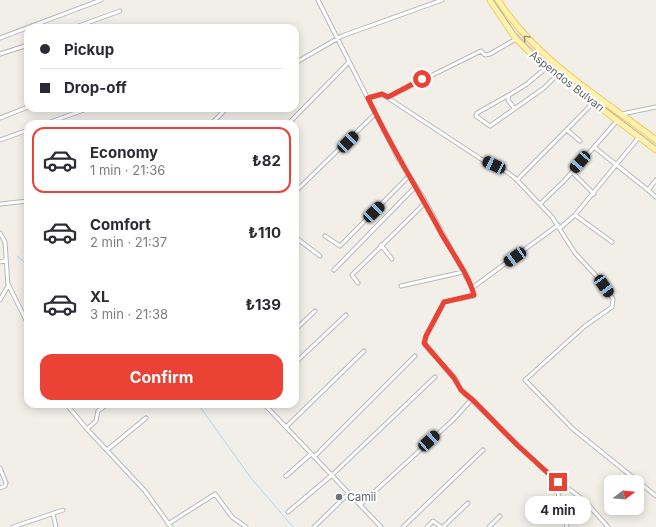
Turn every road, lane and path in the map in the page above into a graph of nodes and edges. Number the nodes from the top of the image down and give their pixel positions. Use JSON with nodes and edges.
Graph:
{"nodes":[{"id":1,"x":101,"y":0,"type":"edge"},
{"id":2,"x":318,"y":0,"type":"edge"},
{"id":3,"x":442,"y":0,"type":"edge"},
{"id":4,"x":490,"y":0,"type":"edge"},
{"id":5,"x":498,"y":0,"type":"edge"},
{"id":6,"x":120,"y":11,"type":"dead end"},
{"id":7,"x":37,"y":24,"type":"edge"},
{"id":8,"x":84,"y":24,"type":"edge"},
{"id":9,"x":24,"y":29,"type":"edge"},
{"id":10,"x":0,"y":38,"type":"edge"},
{"id":11,"x":338,"y":38,"type":"junction"},
{"id":12,"x":516,"y":39,"type":"junction"},
{"id":13,"x":24,"y":45,"type":"edge"},
{"id":14,"x":0,"y":54,"type":"edge"},
{"id":15,"x":299,"y":61,"type":"edge"},
{"id":16,"x":349,"y":62,"type":"junction"},
{"id":17,"x":547,"y":67,"type":"junction"},
{"id":18,"x":557,"y":75,"type":"junction"},
{"id":19,"x":508,"y":95,"type":"junction"},
{"id":20,"x":388,"y":97,"type":"junction"},
{"id":21,"x":368,"y":98,"type":"junction"},
{"id":22,"x":594,"y":103,"type":"junction"},
{"id":23,"x":656,"y":106,"type":"edge"},
{"id":24,"x":514,"y":108,"type":"junction"},
{"id":25,"x":24,"y":109,"type":"edge"},
{"id":26,"x":78,"y":112,"type":"edge"},
{"id":27,"x":223,"y":112,"type":"edge"},
{"id":28,"x":375,"y":114,"type":"junction"},
{"id":29,"x":622,"y":114,"type":"junction"},
{"id":30,"x":0,"y":118,"type":"edge"},
{"id":31,"x":56,"y":120,"type":"edge"},
{"id":32,"x":215,"y":120,"type":"edge"},
{"id":33,"x":292,"y":120,"type":"edge"},
{"id":34,"x":618,"y":121,"type":"junction"},
{"id":35,"x":567,"y":130,"type":"junction"},
{"id":36,"x":24,"y":131,"type":"edge"},
{"id":37,"x":639,"y":137,"type":"junction"},
{"id":38,"x":0,"y":140,"type":"edge"},
{"id":39,"x":656,"y":140,"type":"edge"},
{"id":40,"x":580,"y":141,"type":"dead end"},
{"id":41,"x":594,"y":147,"type":"junction"},
{"id":42,"x":656,"y":150,"type":"edge"},
{"id":43,"x":618,"y":165,"type":"junction"},
{"id":44,"x":572,"y":172,"type":"junction"},
{"id":45,"x":409,"y":176,"type":"junction"},
{"id":46,"x":517,"y":180,"type":"junction"},
{"id":47,"x":656,"y":180,"type":"edge"},
{"id":48,"x":416,"y":186,"type":"junction"},
{"id":49,"x":299,"y":188,"type":"edge"},
{"id":50,"x":648,"y":190,"type":"junction"},
{"id":51,"x":594,"y":194,"type":"junction"},
{"id":52,"x":656,"y":197,"type":"edge"},
{"id":53,"x":24,"y":201,"type":"edge"},
{"id":54,"x":425,"y":202,"type":"junction"},
{"id":55,"x":0,"y":204,"type":"edge"},
{"id":56,"x":540,"y":204,"type":"junction"},
{"id":57,"x":575,"y":215,"type":"junction"},
{"id":58,"x":559,"y":227,"type":"junction"},
{"id":59,"x":0,"y":232,"type":"edge"},
{"id":60,"x":325,"y":236,"type":"dead end"},
{"id":61,"x":299,"y":240,"type":"edge"},
{"id":62,"x":612,"y":242,"type":"dead end"},
{"id":63,"x":381,"y":245,"type":"junction"},
{"id":64,"x":320,"y":256,"type":"dead end"},
{"id":65,"x":392,"y":259,"type":"dead end"},
{"id":66,"x":6,"y":260,"type":"junction"},
{"id":67,"x":0,"y":262,"type":"edge"},
{"id":68,"x":334,"y":270,"type":"dead end"},
{"id":69,"x":464,"y":272,"type":"junction"},
{"id":70,"x":358,"y":283,"type":"dead end"},
{"id":71,"x":8,"y":284,"type":"junction"},
{"id":72,"x":400,"y":286,"type":"dead end"},
{"id":73,"x":472,"y":288,"type":"junction"},
{"id":74,"x":0,"y":300,"type":"edge"},
{"id":75,"x":315,"y":311,"type":"dead end"},
{"id":76,"x":346,"y":315,"type":"dead end"},
{"id":77,"x":24,"y":316,"type":"edge"},
{"id":78,"x":299,"y":326,"type":"edge"},
{"id":79,"x":364,"y":351,"type":"dead end"},
{"id":80,"x":415,"y":356,"type":"dead end"},
{"id":81,"x":299,"y":359,"type":"edge"},
{"id":82,"x":435,"y":377,"type":"dead end"},
{"id":83,"x":472,"y":399,"type":"junction"},
{"id":84,"x":69,"y":408,"type":"edge"},
{"id":85,"x":102,"y":408,"type":"edge"},
{"id":86,"x":268,"y":408,"type":"edge"},
{"id":87,"x":146,"y":418,"type":"dead end"},
{"id":88,"x":286,"y":427,"type":"junction"},
{"id":89,"x":87,"y":429,"type":"junction"},
{"id":90,"x":107,"y":450,"type":"junction"},
{"id":91,"x":484,"y":450,"type":"dead end"},
{"id":92,"x":313,"y":456,"type":"junction"},
{"id":93,"x":0,"y":468,"type":"edge"},
{"id":94,"x":332,"y":475,"type":"junction"},
{"id":95,"x":286,"y":476,"type":"dead end"},
{"id":96,"x":554,"y":478,"type":"junction"},
{"id":97,"x":0,"y":488,"type":"edge"},
{"id":98,"x":349,"y":493,"type":"junction"},
{"id":99,"x":656,"y":496,"type":"edge"},
{"id":100,"x":468,"y":503,"type":"dead end"},
{"id":101,"x":360,"y":505,"type":"junction"},
{"id":102,"x":63,"y":510,"type":"dead end"},
{"id":103,"x":288,"y":512,"type":"dead end"},
{"id":104,"x":53,"y":514,"type":"junction"},
{"id":105,"x":500,"y":516,"type":"dead end"},
{"id":106,"x":169,"y":526,"type":"edge"},
{"id":107,"x":567,"y":526,"type":"edge"},
{"id":108,"x":13,"y":527,"type":"edge"},
{"id":109,"x":56,"y":527,"type":"edge"},
{"id":110,"x":246,"y":527,"type":"edge"},
{"id":111,"x":314,"y":527,"type":"edge"},
{"id":112,"x":381,"y":527,"type":"edge"},
{"id":113,"x":403,"y":527,"type":"edge"},
{"id":114,"x":427,"y":527,"type":"edge"},
{"id":115,"x":442,"y":527,"type":"edge"},
{"id":116,"x":489,"y":527,"type":"edge"},
{"id":117,"x":608,"y":527,"type":"edge"}],
"edges":[{"from":1,"to":7,"type":"street"},
{"from":2,"to":11,"type":"street"},
{"from":3,"to":11,"type":"street"},
{"from":4,"to":12,"type":"main road","name":"Aspendos Bulvarı"},
{"from":29,"to":5,"type":"main road","name":"Aspendos Bulvarı","one_way":true},
{"from":6,"to":8,"type":"street"},
{"from":9,"to":10,"type":"street"},
{"from":11,"to":15,"type":"street"},
{"from":11,"to":16,"type":"street"},
{"from":12,"to":17,"type":"main road","name":"Aspendos Bulvarı"},
{"from":12,"to":20,"type":"street"},
{"from":13,"to":14,"type":"street"},
{"from":16,"to":21,"type":"street"},
{"from":16,"to":33,"type":"street"},
{"from":17,"to":18,"type":"main road","name":"Aspendos Bulvarı"},
{"from":17,"to":19,"type":"street"},
{"from":18,"to":22,"type":"main road","name":"Aspendos Bulvarı"},
{"from":18,"to":24,"type":"street"},
{"from":19,"to":24,"type":"street"},
{"from":19,"to":24,"type":"street"},
{"from":20,"to":21,"type":"street"},
{"from":20,"to":46,"type":"street"},
{"from":21,"to":28,"type":"street"},
{"from":22,"to":34,"type":"main road","name":"Aspendos Bulvarı"},
{"from":22,"to":35,"type":"street"},
{"from":23,"to":29,"type":"street"},
{"from":25,"to":30,"type":"street"},
{"from":26,"to":31,"type":"street"},
{"from":27,"to":32,"type":"street"},
{"from":28,"to":45,"type":"street"},
{"from":28,"to":49,"type":"street"},
{"from":29,"to":39,"type":"main road","name":"Aspendos Bulvarı"},
{"from":34,"to":37,"type":"main road","name":"Aspendos Bulvarı"},
{"from":34,"to":41,"type":"street"},
{"from":35,"to":40,"type":"street"},
{"from":35,"to":46,"type":"street"},
{"from":36,"to":38,"type":"street"},
{"from":37,"to":42,"type":"main road","name":"Aspendos Bulvarı"},
{"from":37,"to":43,"type":"street"},
{"from":41,"to":43,"type":"street"},
{"from":41,"to":44,"type":"street"},
{"from":43,"to":50,"type":"street"},
{"from":43,"to":51,"type":"street"},
{"from":44,"to":51,"type":"street"},
{"from":44,"to":56,"type":"street"},
{"from":45,"to":48,"type":"street"},
{"from":45,"to":60,"type":"street"},
{"from":46,"to":56,"type":"street"},
{"from":47,"to":50,"type":"street"},
{"from":48,"to":54,"type":"street"},
{"from":48,"to":68,"type":"street"},
{"from":50,"to":52,"type":"street"},
{"from":51,"to":57,"type":"street"},
{"from":53,"to":55,"type":"street"},
{"from":54,"to":63,"type":"street"},
{"from":54,"to":69,"type":"street"},
{"from":56,"to":58,"type":"street"},
{"from":57,"to":58,"type":"street"},
{"from":57,"to":62,"type":"street"},
{"from":58,"to":73,"type":"street"},
{"from":58,"to":99,"type":"street"},
{"from":59,"to":66,"type":"street"},
{"from":61,"to":64,"type":"street"},
{"from":63,"to":65,"type":"street"},
{"from":63,"to":70,"type":"street"},
{"from":66,"to":67,"type":"street"},
{"from":66,"to":71,"type":"street"},
{"from":69,"to":72,"type":"street"},
{"from":69,"to":73,"type":"street"},
{"from":71,"to":74,"type":"street"},
{"from":71,"to":77,"type":"street"},
{"from":73,"to":83,"type":"street"},
{"from":75,"to":78,"type":"street"},
{"from":76,"to":81,"type":"street"},
{"from":79,"to":88,"type":"street"},
{"from":80,"to":92,"type":"street"},
{"from":82,"to":94,"type":"street"},
{"from":83,"to":96,"type":"street"},
{"from":83,"to":101,"type":"street"},
{"from":84,"to":89,"type":"street"},
{"from":85,"to":89,"type":"street"},
{"from":86,"to":88,"type":"street"},
{"from":87,"to":90,"type":"street"},
{"from":88,"to":92,"type":"street"},
{"from":89,"to":90,"type":"street"},
{"from":90,"to":106,"type":"street"},
{"from":91,"to":113,"type":"street"},
{"from":92,"to":94,"type":"street"},
{"from":92,"to":95,"type":"street"},
{"from":93,"to":97,"type":"street"},
{"from":94,"to":98,"type":"street"},
{"from":94,"to":103,"type":"street"},
{"from":96,"to":107,"type":"street"},
{"from":96,"to":117,"type":"street"},
{"from":98,"to":101,"type":"street"},
{"from":98,"to":111,"type":"street"},
{"from":100,"to":115,"type":"street"},
{"from":101,"to":112,"type":"street"},
{"from":102,"to":104,"type":"street"},
{"from":104,"to":108,"type":"street"},
{"from":104,"to":109,"type":"street"},
{"from":105,"to":116,"type":"street"},
{"from":106,"to":110,"type":"street"},
{"from":114,"to":115,"type":"street"}]}
